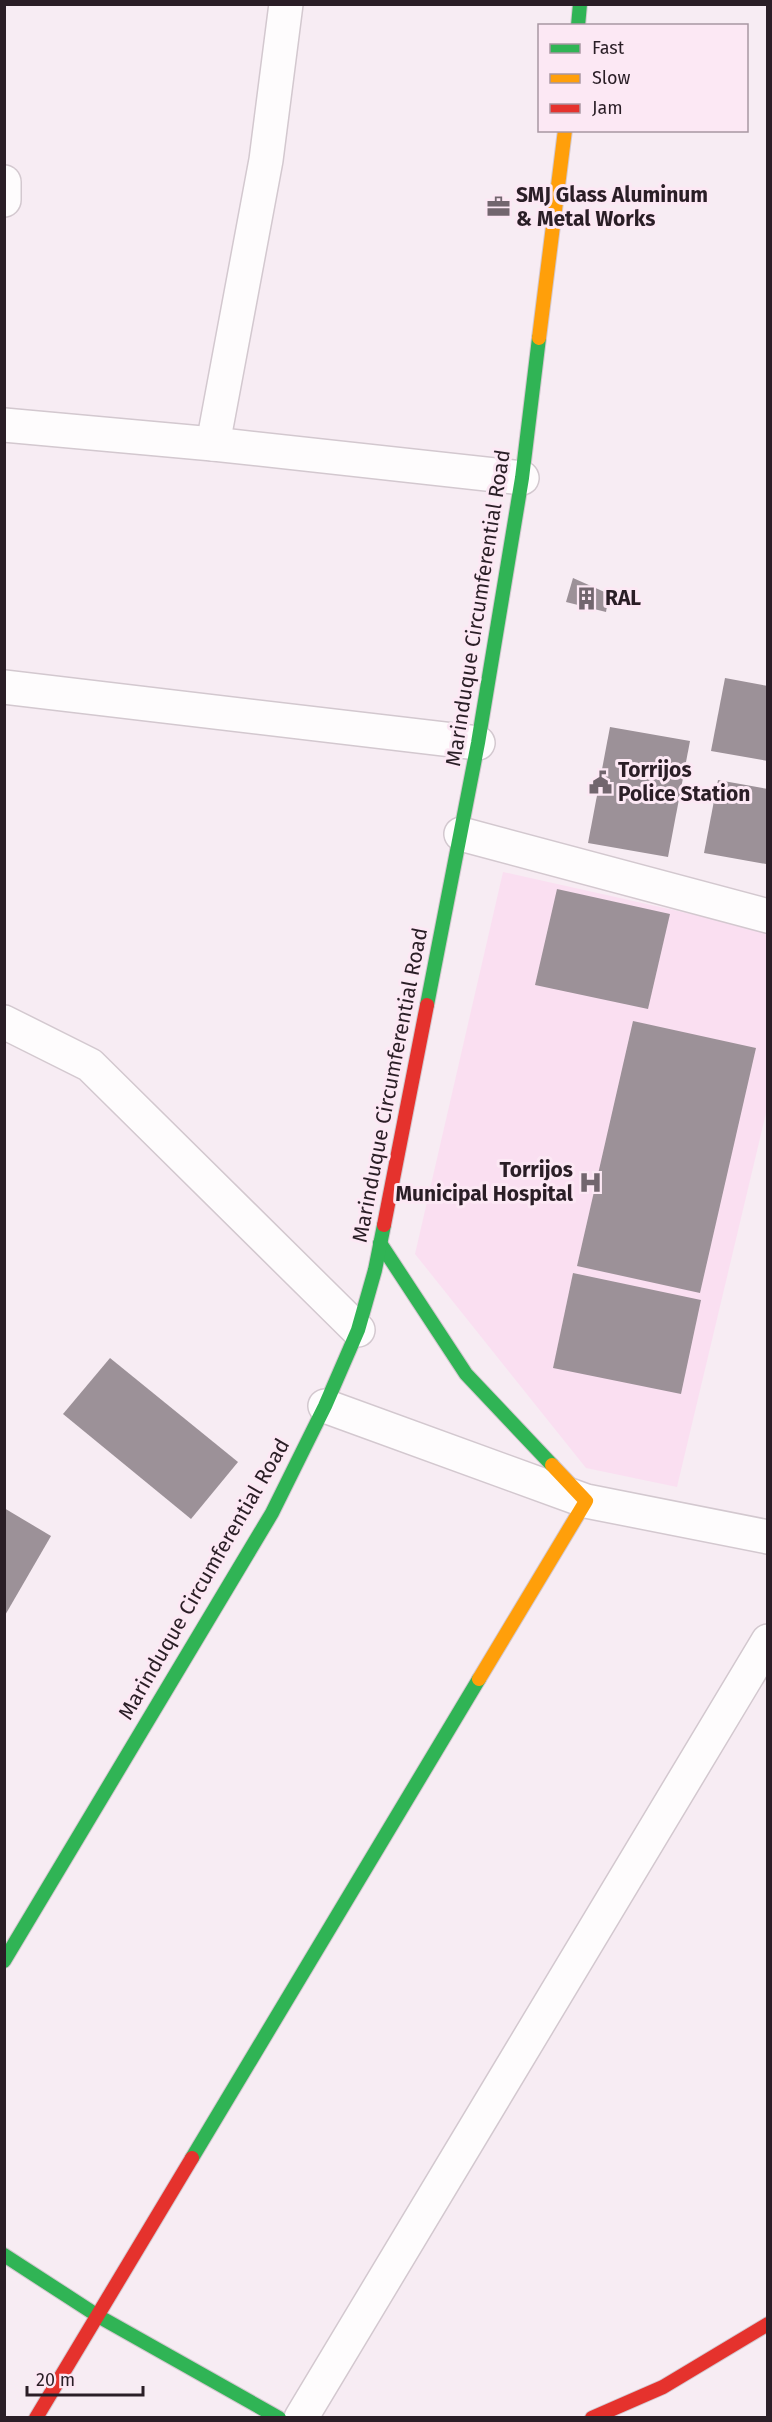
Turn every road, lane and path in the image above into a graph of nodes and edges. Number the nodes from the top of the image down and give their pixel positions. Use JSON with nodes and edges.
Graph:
{"nodes":[{"id":1,"x":286,"y":4,"type":"edge"},
{"id":2,"x":580,"y":4,"type":"edge"},
{"id":3,"x":578,"y":24,"type":"edge"},
{"id":4,"x":565,"y":132,"type":"edge"},
{"id":5,"x":4,"y":182,"type":"edge"},
{"id":6,"x":4,"y":200,"type":"edge"},
{"id":7,"x":4,"y":425,"type":"edge"},
{"id":8,"x":213,"y":444,"type":"junction"},
{"id":9,"x":522,"y":478,"type":"junction"},
{"id":10,"x":4,"y":687,"type":"edge"},
{"id":11,"x":478,"y":743,"type":"junction"},
{"id":12,"x":460,"y":834,"type":"junction"},
{"id":13,"x":768,"y":916,"type":"edge"},
{"id":14,"x":4,"y":1022,"type":"edge"},
{"id":15,"x":380,"y":1243,"type":"junction"},
{"id":16,"x":358,"y":1330,"type":"junction"},
{"id":17,"x":325,"y":1406,"type":"junction"},
{"id":18,"x":586,"y":1501,"type":"junction"},
{"id":19,"x":768,"y":1537,"type":"edge"},
{"id":20,"x":768,"y":1641,"type":"edge"},
{"id":21,"x":4,"y":1961,"type":"edge"},
{"id":22,"x":4,"y":2255,"type":"edge"},
{"id":23,"x":98,"y":2316,"type":"junction"},
{"id":24,"x":768,"y":2324,"type":"edge"},
{"id":25,"x":36,"y":2418,"type":"edge"},
{"id":26,"x":279,"y":2418,"type":"edge"},
{"id":27,"x":301,"y":2418,"type":"edge"},
{"id":28,"x":592,"y":2418,"type":"edge"}],
"edges":[{"from":1,"to":8,"type":"street"},
{"from":2,"to":3,"type":"main road"},
{"from":4,"to":9,"type":"main road","name":"Marinduque Circumferential Road"},
{"from":5,"to":6,"type":"street"},
{"from":7,"to":8,"type":"street"},
{"from":8,"to":9,"type":"street"},
{"from":9,"to":11,"type":"main road","name":"Marinduque Circumferential Road"},
{"from":10,"to":11,"type":"street"},
{"from":11,"to":12,"type":"main road","name":"Marinduque Circumferential Road"},
{"from":12,"to":13,"type":"street"},
{"from":12,"to":15,"type":"main road","name":"Marinduque Circumferential Road"},
{"from":14,"to":16,"type":"street"},
{"from":15,"to":16,"type":"main road","name":"Marinduque Circumferential Road"},
{"from":15,"to":18,"type":"main road"},
{"from":16,"to":17,"type":"main road","name":"Marinduque Circumferential Road"},
{"from":17,"to":18,"type":"street"},
{"from":17,"to":21,"type":"main road","name":"Marinduque Circumferential Road"},
{"from":18,"to":19,"type":"street"},
{"from":18,"to":23,"type":"main road"},
{"from":20,"to":27,"type":"street"},
{"from":22,"to":23,"type":"main road"},
{"from":23,"to":25,"type":"main road"},
{"from":23,"to":26,"type":"main road"},
{"from":24,"to":28,"type":"main road"}]}
